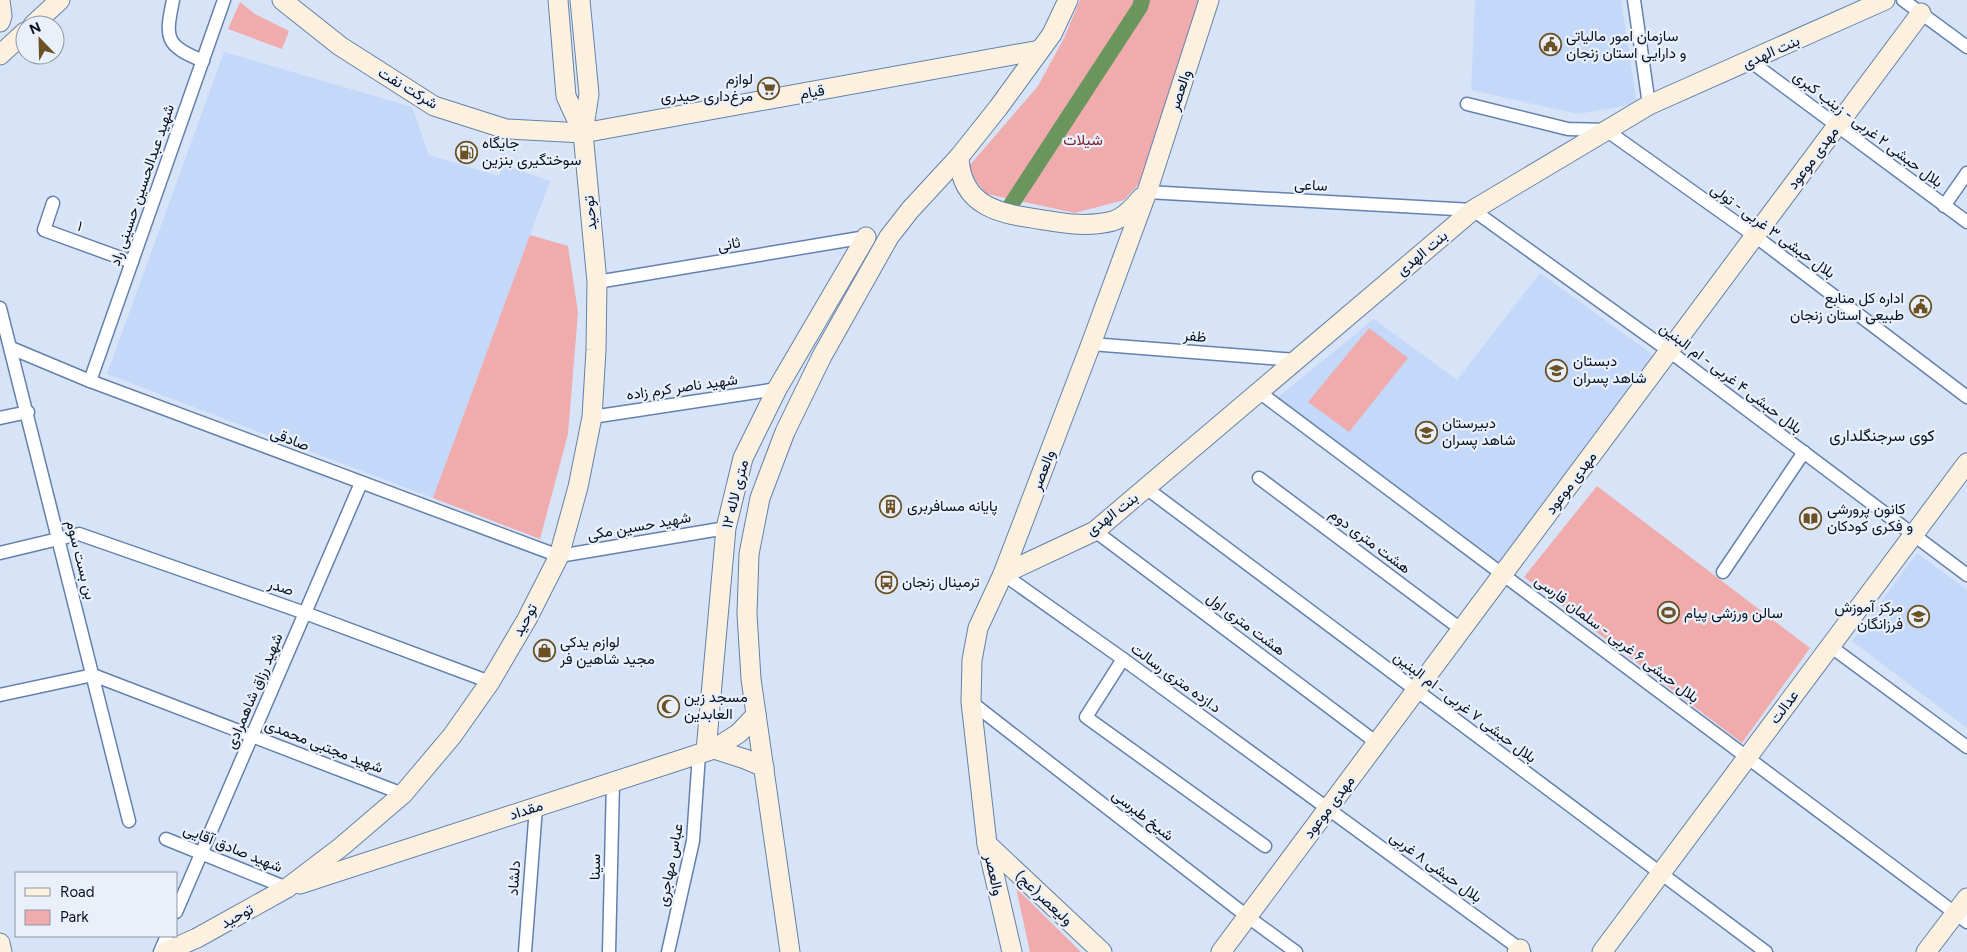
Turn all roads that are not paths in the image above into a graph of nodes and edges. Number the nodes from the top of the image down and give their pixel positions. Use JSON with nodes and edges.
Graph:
{"nodes":[{"id":1,"x":0,"y":0,"type":"edge"},
{"id":2,"x":60,"y":0,"type":"edge"},
{"id":3,"x":173,"y":0,"type":"edge"},
{"id":4,"x":224,"y":0,"type":"edge"},
{"id":5,"x":282,"y":0,"type":"edge"},
{"id":6,"x":558,"y":0,"type":"edge"},
{"id":7,"x":580,"y":0,"type":"edge"},
{"id":8,"x":1068,"y":0,"type":"edge"},
{"id":9,"x":1209,"y":0,"type":"edge"},
{"id":10,"x":1634,"y":0,"type":"edge"},
{"id":11,"x":1885,"y":0,"type":"edge"},
{"id":12,"x":1903,"y":0,"type":"edge"},
{"id":13,"x":1921,"y":13,"type":"junction"},
{"id":14,"x":44,"y":15,"type":"edge"},
{"id":15,"x":0,"y":22,"type":"edge"},
{"id":16,"x":15,"y":41,"type":"edge"},
{"id":17,"x":1967,"y":47,"type":"edge"},
{"id":18,"x":1040,"y":50,"type":"junction"},
{"id":19,"x":0,"y":55,"type":"edge"},
{"id":20,"x":203,"y":61,"type":"junction"},
{"id":21,"x":1750,"y":61,"type":"junction"},
{"id":22,"x":1467,"y":104,"type":"dead end"},
{"id":23,"x":1648,"y":105,"type":"junction"},
{"id":24,"x":1837,"y":127,"type":"junction"},
{"id":25,"x":1606,"y":130,"type":"junction"},
{"id":26,"x":583,"y":133,"type":"junction"},
{"id":27,"x":959,"y":157,"type":"junction"},
{"id":28,"x":1967,"y":173,"type":"edge"},
{"id":29,"x":1147,"y":192,"type":"junction"},
{"id":30,"x":53,"y":203,"type":"dead end"},
{"id":31,"x":1944,"y":206,"type":"junction"},
{"id":32,"x":1473,"y":210,"type":"junction"},
{"id":33,"x":1967,"y":222,"type":"edge"},
{"id":34,"x":1755,"y":236,"type":"junction"},
{"id":35,"x":866,"y":237,"type":"joint"},
{"id":36,"x":132,"y":262,"type":"junction"},
{"id":37,"x":597,"y":282,"type":"junction"},
{"id":38,"x":0,"y":308,"type":"edge"},
{"id":39,"x":1092,"y":344,"type":"junction"},
{"id":40,"x":11,"y":348,"type":"junction"},
{"id":41,"x":1669,"y":351,"type":"junction"},
{"id":42,"x":1296,"y":360,"type":"junction"},
{"id":43,"x":90,"y":381,"type":"junction"},
{"id":44,"x":777,"y":389,"type":"junction"},
{"id":45,"x":1259,"y":392,"type":"junction"},
{"id":46,"x":1967,"y":397,"type":"edge"},
{"id":47,"x":28,"y":412,"type":"junction"},
{"id":48,"x":592,"y":417,"type":"junction"},
{"id":49,"x":0,"y":418,"type":"edge"},
{"id":50,"x":1804,"y":452,"type":"junction"},
{"id":51,"x":1967,"y":463,"type":"edge"},
{"id":52,"x":1259,"y":478,"type":"dead end"},
{"id":53,"x":361,"y":483,"type":"junction"},
{"id":54,"x":1146,"y":488,"type":"junction"},
{"id":55,"x":726,"y":528,"type":"junction"},
{"id":56,"x":1095,"y":531,"type":"junction"},
{"id":57,"x":1913,"y":535,"type":"junction"},
{"id":58,"x":59,"y":538,"type":"junction"},
{"id":59,"x":0,"y":552,"type":"edge"},
{"id":60,"x":559,"y":556,"type":"junction"},
{"id":61,"x":1723,"y":572,"type":"dead end"},
{"id":62,"x":1003,"y":574,"type":"junction"},
{"id":63,"x":1503,"y":574,"type":"junction"},
{"id":64,"x":1967,"y":575,"type":"edge"},
{"id":65,"x":305,"y":613,"type":"junction"},
{"id":66,"x":1462,"y":630,"type":"junction"},
{"id":67,"x":1830,"y":646,"type":"junction"},
{"id":68,"x":1123,"y":660,"type":"junction"},
{"id":69,"x":92,"y":674,"type":"junction"},
{"id":70,"x":490,"y":682,"type":"junction"},
{"id":71,"x":1416,"y":690,"type":"junction"},
{"id":72,"x":0,"y":695,"type":"edge"},
{"id":73,"x":971,"y":702,"type":"junction"},
{"id":74,"x":756,"y":715,"type":"junction"},
{"id":75,"x":252,"y":736,"type":"junction"},
{"id":76,"x":1377,"y":743,"type":"junction"},
{"id":77,"x":1967,"y":747,"type":"edge"},
{"id":78,"x":707,"y":751,"type":"junction"},
{"id":79,"x":1747,"y":757,"type":"junction"},
{"id":80,"x":764,"y":767,"type":"junction"},
{"id":81,"x":613,"y":782,"type":"junction"},
{"id":82,"x":403,"y":794,"type":"junction"},
{"id":83,"x":536,"y":807,"type":"junction"},
{"id":84,"x":1328,"y":809,"type":"junction"},
{"id":85,"x":130,"y":821,"type":"dead end"},
{"id":86,"x":166,"y":839,"type":"dead end"},
{"id":87,"x":987,"y":844,"type":"junction"},
{"id":88,"x":1265,"y":846,"type":"dead end"},
{"id":89,"x":202,"y":853,"type":"junction"},
{"id":90,"x":1660,"y":873,"type":"junction"},
{"id":91,"x":287,"y":888,"type":"junction"},
{"id":92,"x":1967,"y":898,"type":"edge"},
{"id":93,"x":178,"y":907,"type":"edge"},
{"id":94,"x":1248,"y":917,"type":"junction"},
{"id":95,"x":1961,"y":918,"type":"edge"},
{"id":96,"x":167,"y":937,"type":"edge"},
{"id":97,"x":0,"y":943,"type":"edge"},
{"id":98,"x":1520,"y":951,"type":"edge"},
{"id":99,"x":2,"y":952,"type":"edge"},
{"id":100,"x":160,"y":952,"type":"edge"},
{"id":101,"x":165,"y":952,"type":"edge"},
{"id":102,"x":525,"y":952,"type":"edge"},
{"id":103,"x":609,"y":952,"type":"edge"},
{"id":104,"x":668,"y":952,"type":"edge"},
{"id":105,"x":790,"y":952,"type":"edge"},
{"id":106,"x":1012,"y":952,"type":"edge"},
{"id":107,"x":1102,"y":952,"type":"edge"},
{"id":108,"x":1221,"y":952,"type":"edge"},
{"id":109,"x":1296,"y":952,"type":"edge"},
{"id":110,"x":1602,"y":952,"type":"edge"},
{"id":111,"x":1766,"y":952,"type":"edge"},
{"id":112,"x":1926,"y":952,"type":"edge"}],
"edges":[{"from":1,"to":15,"type":"street"},
{"from":2,"to":14,"type":"street"},
{"from":3,"to":20,"type":"street"},
{"from":4,"to":20,"type":"street","name":"شهید عبدالحسین حسینی راد"},
{"from":5,"to":26,"type":"street","name":"شرکت نفت"},
{"from":6,"to":26,"type":"street","name":"توحید"},
{"from":7,"to":26,"type":"street","name":"توحید"},
{"from":8,"to":18,"type":"street"},
{"from":9,"to":29,"type":"street","name":"والعصر"},
{"from":10,"to":23,"type":"street"},
{"from":11,"to":21,"type":"street","name":"بنت الهدی"},
{"from":12,"to":13,"type":"street"},
{"from":13,"to":17,"type":"street"},
{"from":13,"to":24,"type":"street","name":"مهدی موعود"},
{"from":16,"to":19,"type":"street"},
{"from":18,"to":26,"type":"street","name":"قیام"},
{"from":18,"to":27,"type":"street"},
{"from":20,"to":36,"type":"street","name":"شهید عبدالحسین حسینی راد"},
{"from":21,"to":23,"type":"street","name":"بنت الهدی"},
{"from":21,"to":24,"type":"street","name":"بلال حبشی ۲ غربی - زینب کبری"},
{"from":22,"to":25,"type":"street"},
{"from":23,"to":25,"type":"street","name":"بنت الهدی"},
{"from":24,"to":31,"type":"street","name":"بلال حبشی ۲ غربی - زینب کبری"},
{"from":24,"to":34,"type":"street","name":"مهدی موعود"},
{"from":25,"to":32,"type":"street","name":"بنت الهدی"},
{"from":25,"to":34,"type":"street","name":"بلال حبشی ۳ غربی - تولی"},
{"from":26,"to":37,"type":"street","name":"توحید"},
{"from":27,"to":29,"type":"street"},
{"from":27,"to":74,"type":"street"},
{"from":28,"to":31,"type":"street"},
{"from":29,"to":32,"type":"street","name":"ساعی"},
{"from":29,"to":39,"type":"street","name":"والعصر"},
{"from":30,"to":36,"type":"street","name":"۱"},
{"from":31,"to":33,"type":"street","name":"بلال حبشی ۲ غربی - زینب کبری"},
{"from":32,"to":41,"type":"street","name":"بلال حبشی ۴ غربی - ام البنین"},
{"from":32,"to":42,"type":"street","name":"بنت الهدی"},
{"from":34,"to":41,"type":"street","name":"مهدی موعود"},
{"from":34,"to":46,"type":"street","name":"بلال حبشی ۳ غربی - تولی"},
{"from":35,"to":37,"type":"street","name":"ثانی"},
{"from":35,"to":44,"type":"street","name":"۱۲ متری لاله"},
{"from":36,"to":43,"type":"street","name":"شهید عبدالحسین حسینی راد"},
{"from":37,"to":48,"type":"street","name":"توحید"},
{"from":38,"to":40,"type":"street","name":"بن بست سوم"},
{"from":39,"to":42,"type":"street","name":"ظفر"},
{"from":39,"to":62,"type":"street","name":"والعصر"},
{"from":40,"to":43,"type":"street","name":"صادقی"},
{"from":40,"to":47,"type":"street","name":"بن بست سوم"},
{"from":41,"to":50,"type":"street","name":"بلال حبشی ۴ غربی - ام البنین"},
{"from":41,"to":63,"type":"street","name":"مهدی موعود"},
{"from":42,"to":45,"type":"street","name":"بنت الهدی"},
{"from":43,"to":53,"type":"street","name":"صادقی"},
{"from":44,"to":48,"type":"street","name":"شهید ناصر کرم زاده"},
{"from":44,"to":55,"type":"street","name":"۱۲ متری لاله"},
{"from":45,"to":54,"type":"street","name":"بنت الهدی"},
{"from":45,"to":63,"type":"street","name":"بلال حبشی ۶ غربی - سلمان فارسی"},
{"from":47,"to":49,"type":"street"},
{"from":47,"to":58,"type":"street","name":"بن بست سوم"},
{"from":48,"to":60,"type":"street","name":"توحید"},
{"from":50,"to":57,"type":"street","name":"بلال حبشی ۴ غربی - ام البنین"},
{"from":50,"to":61,"type":"street"},
{"from":51,"to":57,"type":"street","name":"عدالت"},
{"from":52,"to":66,"type":"street","name":"هشت متری دوم"},
{"from":53,"to":60,"type":"street","name":"صادقی"},
{"from":53,"to":65,"type":"street","name":"شهید رزاق شاهمرادی"},
{"from":54,"to":56,"type":"street","name":"بنت الهدی"},
{"from":54,"to":71,"type":"street","name":"بلال حبشی ۷ غربی - ام البنین"},
{"from":55,"to":60,"type":"street","name":"شهید حسین مکی"},
{"from":55,"to":78,"type":"street","name":"۱۲ متری لاله"},
{"from":56,"to":62,"type":"street","name":"بنت الهدی"},
{"from":56,"to":76,"type":"street","name":"هشت متری اول"},
{"from":57,"to":64,"type":"street","name":"بلال حبشی ۴ غربی - ام البنین"},
{"from":57,"to":67,"type":"street","name":"عدالت"},
{"from":58,"to":59,"type":"street","name":"صدر"},
{"from":58,"to":65,"type":"street","name":"صدر"},
{"from":58,"to":69,"type":"street","name":"بن بست سوم"},
{"from":60,"to":70,"type":"street","name":"توحید"},
{"from":62,"to":68,"type":"street","name":"د.ازده متری رسالت"},
{"from":62,"to":73,"type":"street","name":"والعصر"},
{"from":63,"to":66,"type":"street","name":"مهدی موعود"},
{"from":63,"to":79,"type":"street","name":"بلال حبشی ۶ غربی - سلمان فارسی"},
{"from":65,"to":70,"type":"street","name":"صدر"},
{"from":65,"to":75,"type":"street","name":"شهید رزاق شاهمرادی"},
{"from":66,"to":71,"type":"street","name":"مهدی موعود"},
{"from":67,"to":77,"type":"street"},
{"from":67,"to":79,"type":"street","name":"عدالت"},
{"from":68,"to":84,"type":"street","name":"د.ازده متری رسالت"},
{"from":68,"to":88,"type":"street"},
{"from":69,"to":72,"type":"street"},
{"from":69,"to":75,"type":"street","name":"شهید مجتبی محمدی"},
{"from":69,"to":85,"type":"street","name":"بن بست سوم"},
{"from":70,"to":82,"type":"street","name":"توحید"},
{"from":71,"to":76,"type":"street","name":"مهدی موعود"},
{"from":71,"to":90,"type":"street","name":"بلال حبشی ۷ غربی - ام البنین"},
{"from":73,"to":87,"type":"street","name":"والعصر"},
{"from":73,"to":94,"type":"street","name":"شیخ طبرسی"},
{"from":74,"to":78,"type":"street","name":"مقداد"},
{"from":74,"to":80,"type":"street"},
{"from":75,"to":82,"type":"street","name":"شهید مجتبی محمدی"},
{"from":75,"to":89,"type":"street","name":"شهید رزاق شاهمرادی"},
{"from":76,"to":84,"type":"street","name":"مهدی موعود"},
{"from":78,"to":80,"type":"street"},
{"from":78,"to":81,"type":"street","name":"مقداد"},
{"from":78,"to":104,"type":"street","name":"عباس مهاجری"},
{"from":79,"to":90,"type":"street","name":"عدالت"},
{"from":79,"to":95,"type":"street","name":"بلال حبشی ۶ غربی - سلمان فارسی"},
{"from":80,"to":105,"type":"street"},
{"from":81,"to":83,"type":"street","name":"مقداد"},
{"from":81,"to":103,"type":"street","name":"سینا"},
{"from":82,"to":91,"type":"street","name":"توحید"},
{"from":83,"to":91,"type":"street","name":"مقداد"},
{"from":83,"to":102,"type":"street","name":"دلشاد"},
{"from":84,"to":94,"type":"street","name":"مهدی موعود"},
{"from":84,"to":98,"type":"street","name":"بلال حبشی ۸ غربی"},
{"from":86,"to":89,"type":"street","name":"شهید صادق آقایی"},
{"from":87,"to":106,"type":"street","name":"والعصر"},
{"from":87,"to":107,"type":"street","name":"ولیعصر(عج)"},
{"from":89,"to":91,"type":"street","name":"شهید صادق آقایی"},
{"from":89,"to":93,"type":"street","name":"شهید رزاق شاهمرادی"},
{"from":90,"to":110,"type":"street","name":"عدالت"},
{"from":90,"to":111,"type":"street","name":"بلال حبشی ۷ غربی - ام البنین"},
{"from":91,"to":101,"type":"street","name":"توحید"},
{"from":92,"to":95,"type":"street"},
{"from":94,"to":108,"type":"street","name":"مهدی موعود"},
{"from":94,"to":109,"type":"street","name":"شیخ طبرسی"},
{"from":95,"to":112,"type":"street"},
{"from":96,"to":100,"type":"street"},
{"from":97,"to":99,"type":"street"}]}
